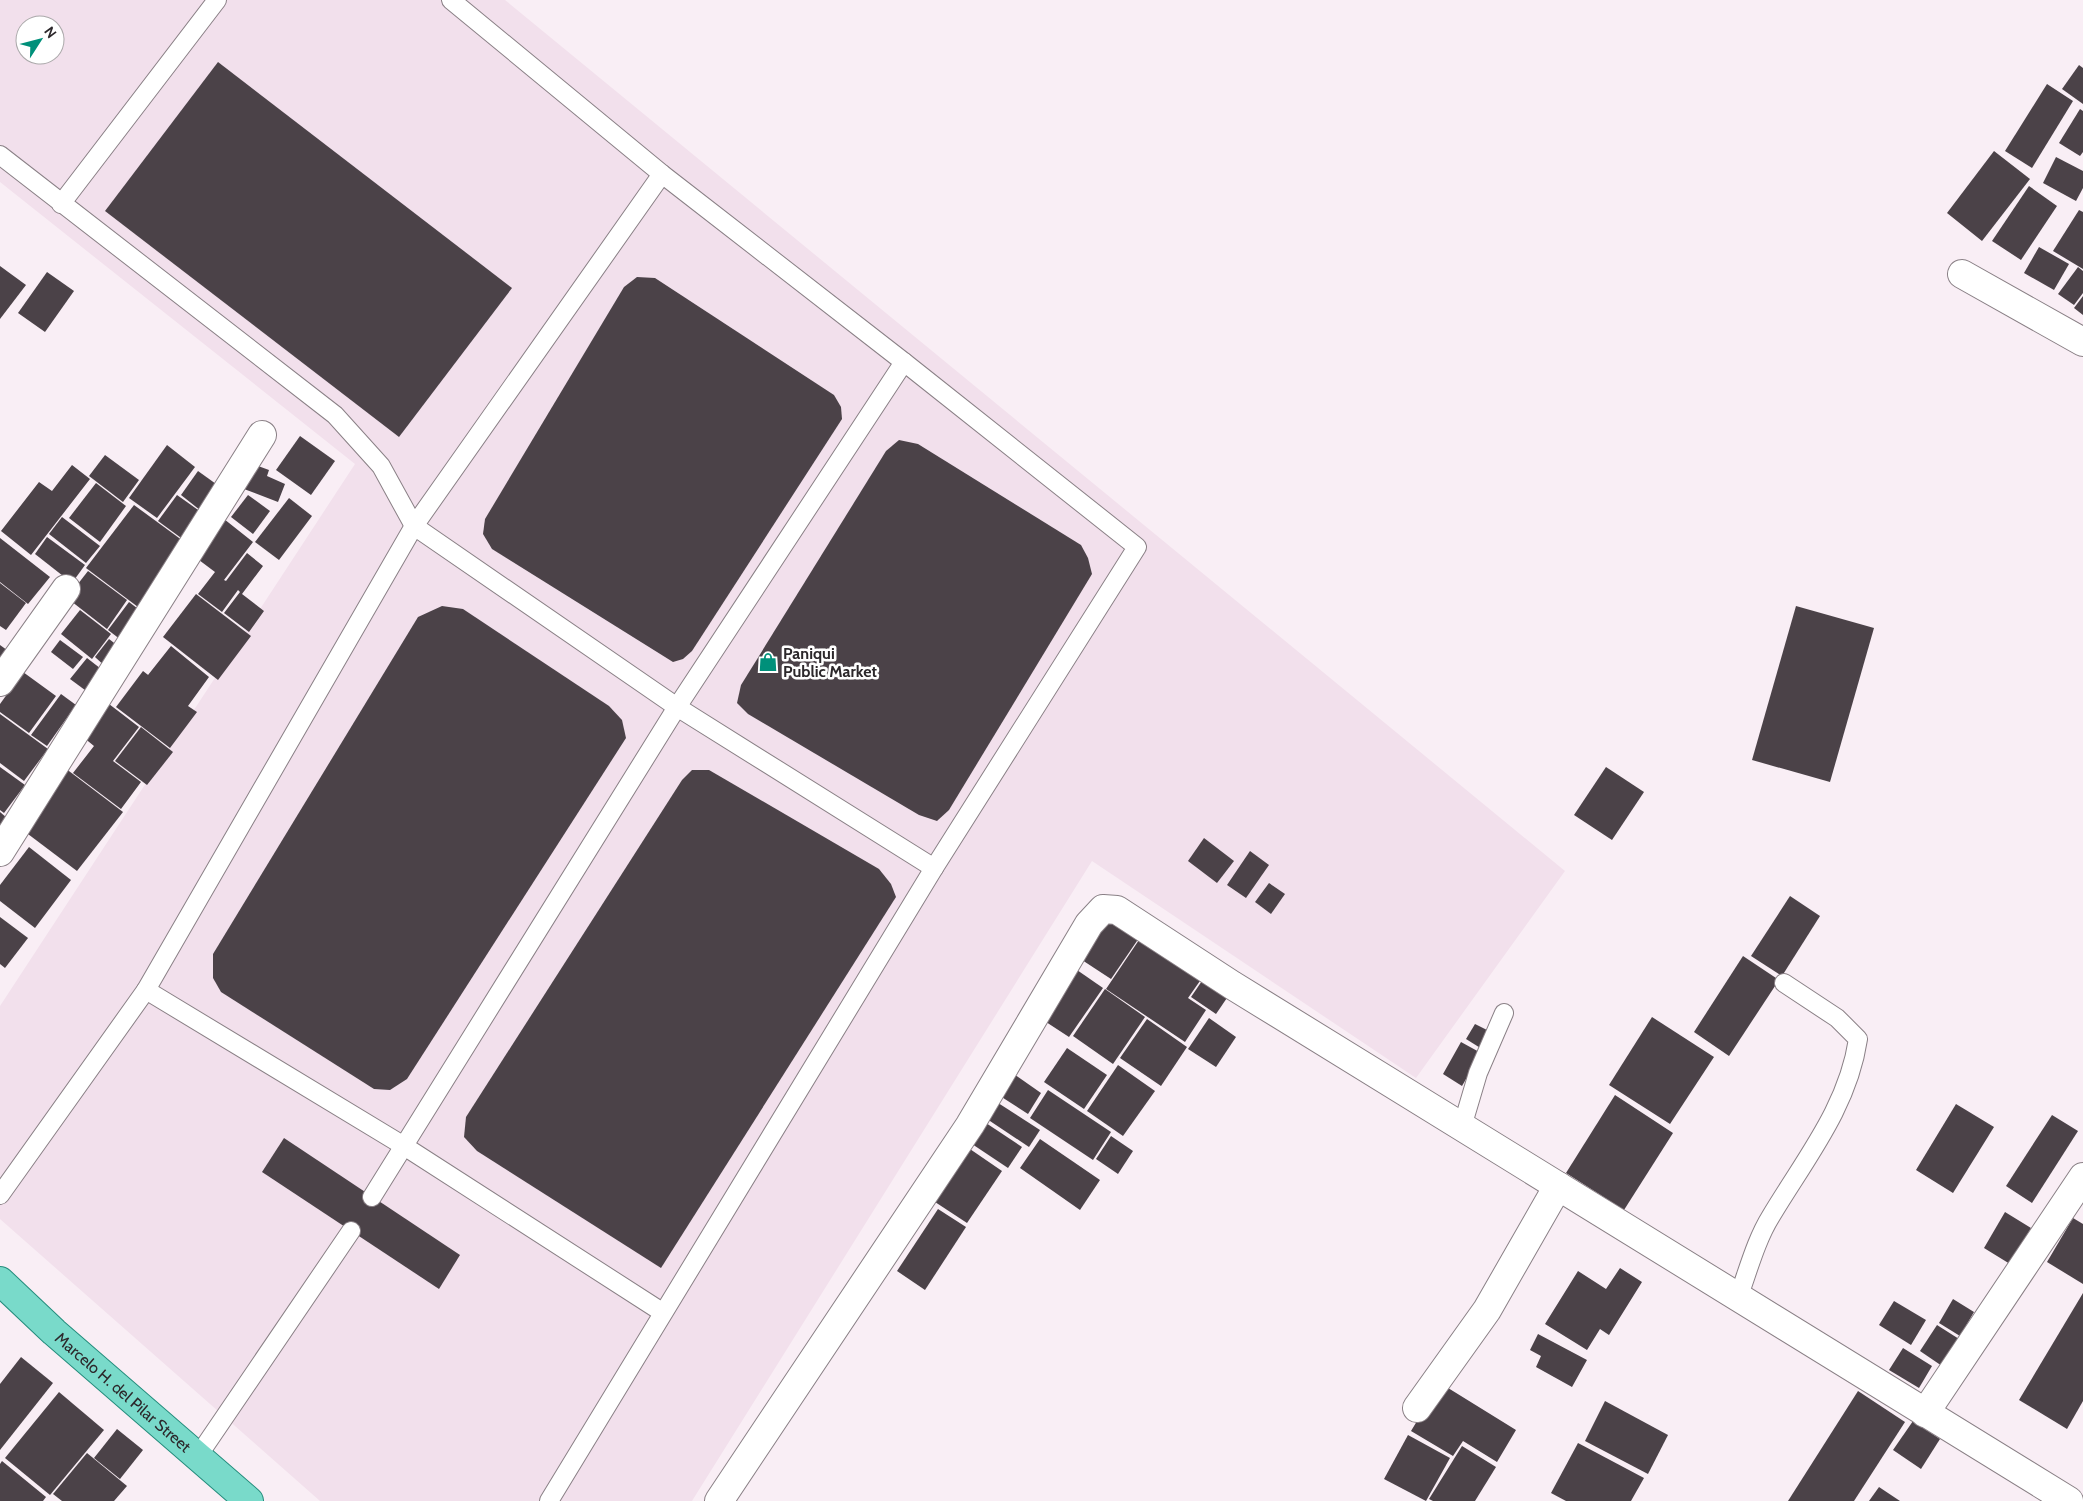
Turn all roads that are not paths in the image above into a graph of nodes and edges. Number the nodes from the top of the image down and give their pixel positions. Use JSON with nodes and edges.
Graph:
{"nodes":[{"id":1,"x":217,"y":0,"type":"edge"},
{"id":2,"x":451,"y":0,"type":"edge"},
{"id":3,"x":0,"y":154,"type":"edge"},
{"id":4,"x":662,"y":174,"type":"junction"},
{"id":5,"x":61,"y":204,"type":"junction"},
{"id":6,"x":1962,"y":274,"type":"dead end"},
{"id":7,"x":2083,"y":342,"type":"edge"},
{"id":8,"x":904,"y":362,"type":"junction"},
{"id":9,"x":262,"y":435,"type":"dead end"},
{"id":10,"x":414,"y":526,"type":"junction"},
{"id":11,"x":66,"y":589,"type":"dead end"},
{"id":12,"x":0,"y":682,"type":"edge"},
{"id":13,"x":677,"y":707,"type":"junction"},
{"id":14,"x":0,"y":852,"type":"edge"},
{"id":15,"x":934,"y":868,"type":"junction"},
{"id":16,"x":1784,"y":983,"type":"dead end"},
{"id":17,"x":146,"y":990,"type":"junction"},
{"id":18,"x":1504,"y":1013,"type":"dead end"},
{"id":19,"x":1462,"y":1127,"type":"junction"},
{"id":20,"x":404,"y":1146,"type":"junction"},
{"id":21,"x":2083,"y":1177,"type":"edge"},
{"id":22,"x":1558,"y":1186,"type":"junction"},
{"id":23,"x":0,"y":1195,"type":"edge"},
{"id":24,"x":372,"y":1197,"type":"dead end"},
{"id":25,"x":351,"y":1230,"type":"dead end"},
{"id":26,"x":0,"y":1281,"type":"edge"},
{"id":27,"x":1738,"y":1298,"type":"junction"},
{"id":28,"x":662,"y":1312,"type":"junction"},
{"id":29,"x":1418,"y":1408,"type":"dead end"},
{"id":30,"x":1925,"y":1413,"type":"junction"},
{"id":31,"x":198,"y":1456,"type":"junction"},
{"id":32,"x":249,"y":1501,"type":"edge"},
{"id":33,"x":549,"y":1501,"type":"edge"},
{"id":34,"x":718,"y":1501,"type":"edge"},
{"id":35,"x":2069,"y":1501,"type":"edge"}],
"edges":[{"from":1,"to":5,"type":"lane"},
{"from":2,"to":4,"type":"lane"},
{"from":3,"to":5,"type":"lane"},
{"from":4,"to":8,"type":"lane"},
{"from":4,"to":10,"type":"lane"},
{"from":5,"to":10,"type":"lane"},
{"from":6,"to":7,"type":"street"},
{"from":8,"to":13,"type":"lane"},
{"from":8,"to":15,"type":"lane"},
{"from":9,"to":14,"type":"street"},
{"from":10,"to":13,"type":"lane"},
{"from":10,"to":17,"type":"lane"},
{"from":11,"to":12,"type":"street"},
{"from":13,"to":15,"type":"lane"},
{"from":13,"to":20,"type":"lane"},
{"from":15,"to":28,"type":"lane"},
{"from":16,"to":27,"type":"lane"},
{"from":17,"to":20,"type":"lane"},
{"from":17,"to":23,"type":"lane"},
{"from":18,"to":19,"type":"lane"},
{"from":19,"to":22,"type":"street"},
{"from":19,"to":34,"type":"street"},
{"from":20,"to":24,"type":"lane"},
{"from":20,"to":28,"type":"lane"},
{"from":21,"to":30,"type":"street"},
{"from":22,"to":27,"type":"street"},
{"from":22,"to":29,"type":"street"},
{"from":25,"to":31,"type":"lane"},
{"from":26,"to":31,"type":"main road","name":"Marcelo H. del Pilar Street"},
{"from":27,"to":30,"type":"street"},
{"from":28,"to":33,"type":"lane"},
{"from":30,"to":35,"type":"street"},
{"from":31,"to":32,"type":"main road","name":"Marcelo H. del Pilar Street"}]}
